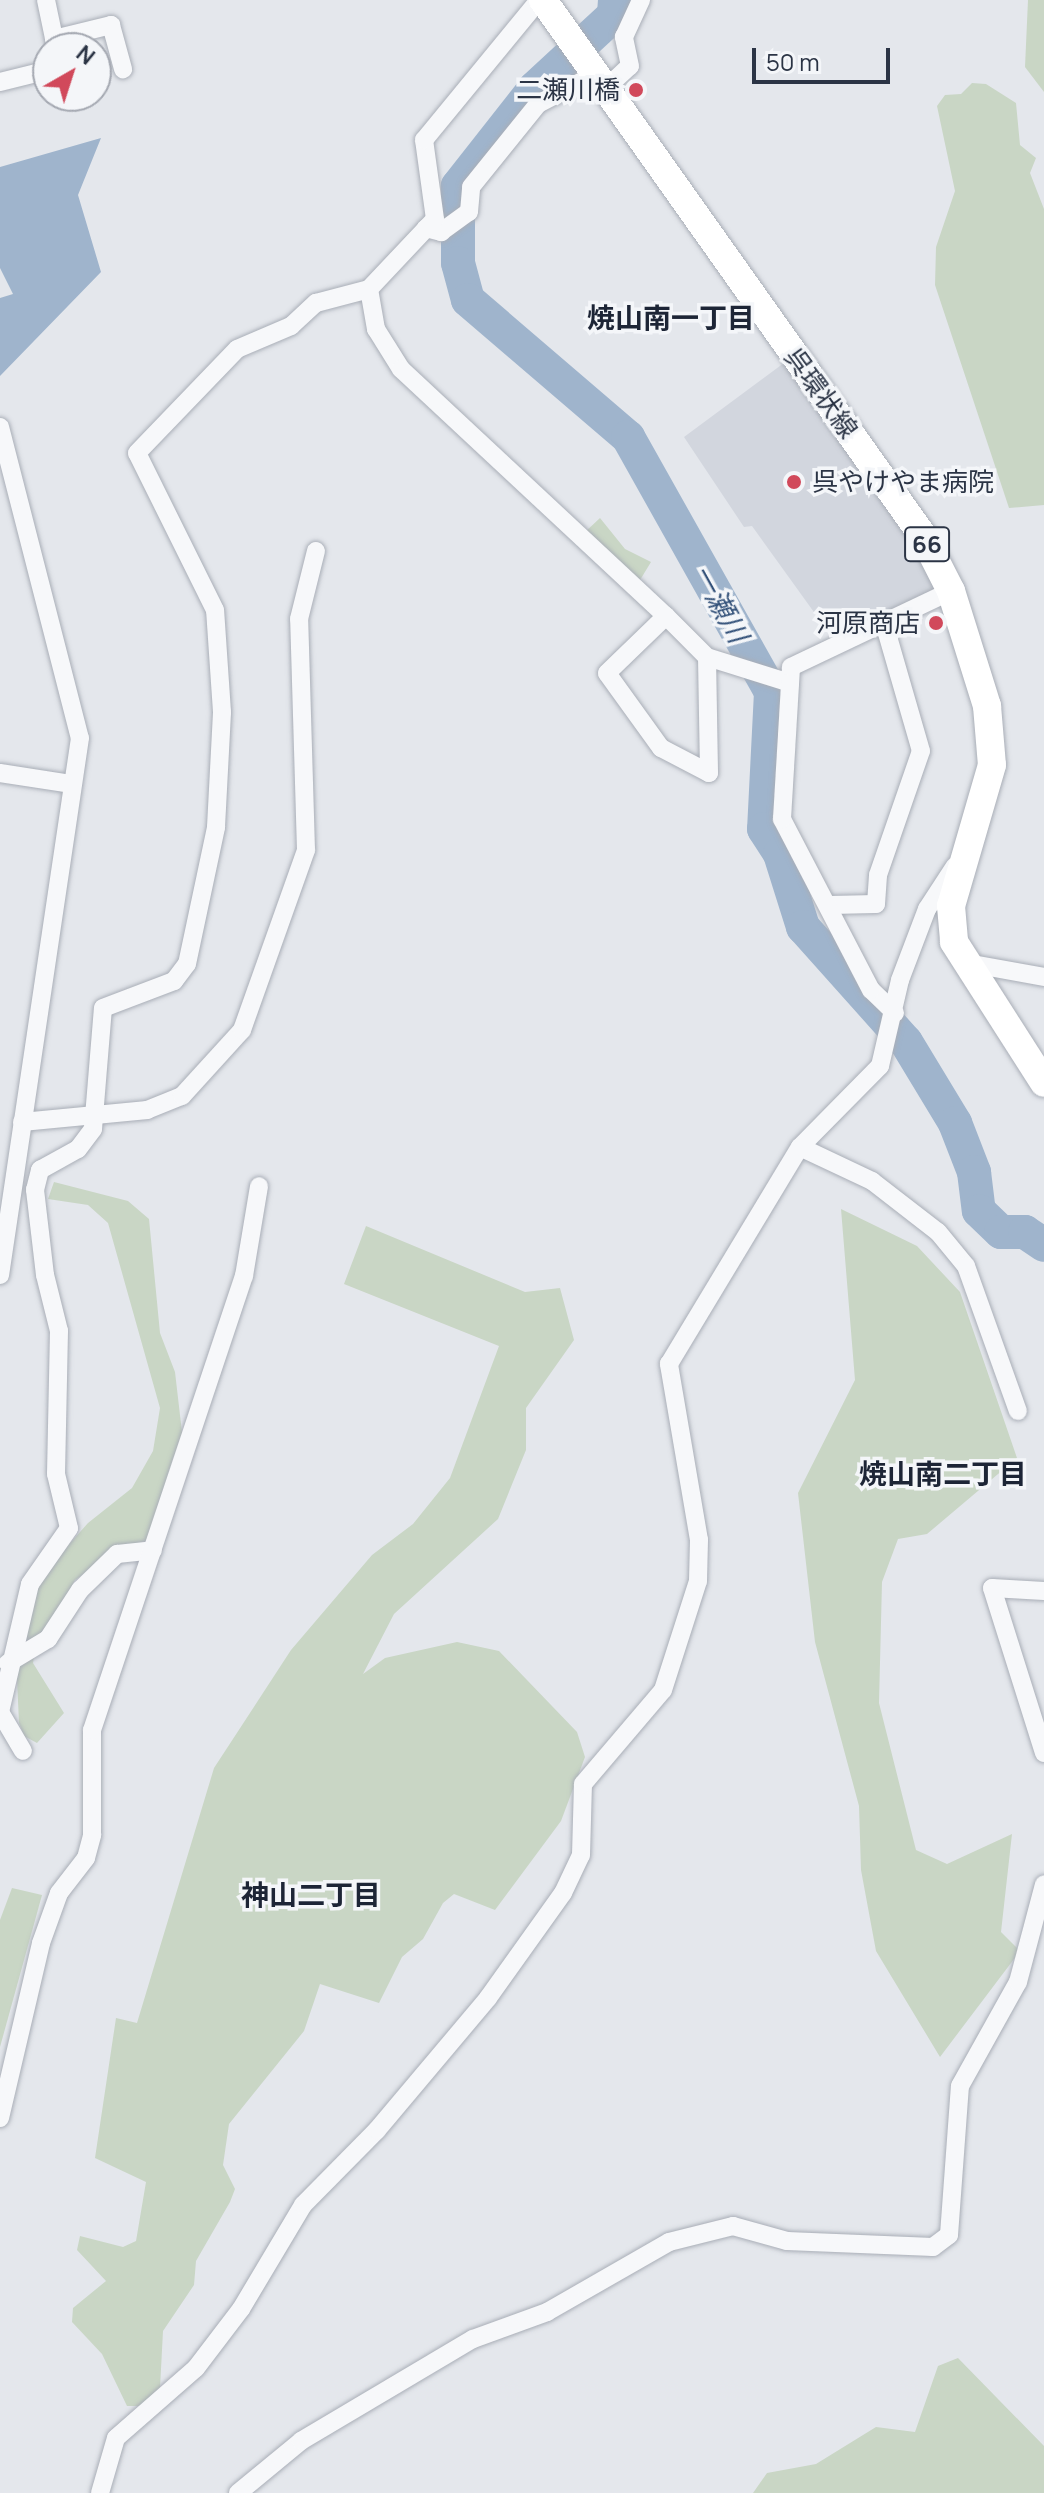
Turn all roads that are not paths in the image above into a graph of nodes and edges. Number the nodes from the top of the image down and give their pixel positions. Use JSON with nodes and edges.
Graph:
{"nodes":[{"id":1,"x":46,"y":0,"type":"edge"},
{"id":2,"x":541,"y":0,"type":"edge"},
{"id":3,"x":641,"y":0,"type":"edge"},
{"id":4,"x":53,"y":32,"type":"edge"},
{"id":5,"x":89,"y":32,"type":"edge"},
{"id":6,"x":123,"y":69,"type":"dead end"},
{"id":7,"x":32,"y":74,"type":"edge"},
{"id":8,"x":596,"y":77,"type":"junction"},
{"id":9,"x":0,"y":82,"type":"edge"},
{"id":10,"x":426,"y":228,"type":"junction"},
{"id":11,"x":369,"y":289,"type":"junction"},
{"id":12,"x":0,"y":427,"type":"edge"},
{"id":13,"x":316,"y":551,"type":"dead end"},
{"id":14,"x":951,"y":591,"type":"junction"},
{"id":15,"x":666,"y":616,"type":"junction"},
{"id":16,"x":884,"y":623,"type":"junction"},
{"id":17,"x":707,"y":657,"type":"junction"},
{"id":18,"x":790,"y":683,"type":"junction"},
{"id":19,"x":0,"y":773,"type":"edge"},
{"id":20,"x":72,"y":784,"type":"junction"},
{"id":21,"x":967,"y":847,"type":"junction"},
{"id":22,"x":830,"y":905,"type":"junction"},
{"id":23,"x":967,"y":963,"type":"junction"},
{"id":24,"x":1044,"y":977,"type":"edge"},
{"id":25,"x":895,"y":1013,"type":"junction"},
{"id":26,"x":1044,"y":1083,"type":"edge"},
{"id":27,"x":96,"y":1117,"type":"junction"},
{"id":28,"x":22,"y":1122,"type":"junction"},
{"id":29,"x":800,"y":1147,"type":"junction"},
{"id":30,"x":6,"y":1182,"type":"edge"},
{"id":31,"x":259,"y":1186,"type":"dead end"},
{"id":32,"x":0,"y":1275,"type":"edge"},
{"id":33,"x":1018,"y":1411,"type":"dead end"},
{"id":34,"x":153,"y":1550,"type":"junction"},
{"id":35,"x":1044,"y":1591,"type":"edge"},
{"id":36,"x":8,"y":1663,"type":"junction"},
{"id":37,"x":0,"y":1712,"type":"edge"},
{"id":38,"x":23,"y":1751,"type":"dead end"},
{"id":39,"x":1044,"y":1753,"type":"edge"},
{"id":40,"x":1044,"y":1884,"type":"edge"},
{"id":41,"x":0,"y":2118,"type":"edge"},
{"id":42,"x":100,"y":2493,"type":"edge"},
{"id":43,"x":238,"y":2493,"type":"edge"}],
"edges":[{"from":1,"to":4,"type":"street"},
{"from":2,"to":8,"type":"main road","name":"呉環状線","number":"66"},
{"from":2,"to":10,"type":"street"},
{"from":3,"to":8,"type":"street"},
{"from":5,"to":6,"type":"street"},
{"from":7,"to":9,"type":"street"},
{"from":8,"to":10,"type":"street"},
{"from":8,"to":14,"type":"main road","name":"呉環状線","number":"66"},
{"from":10,"to":11,"type":"street"},
{"from":11,"to":15,"type":"street"},
{"from":11,"to":27,"type":"street"},
{"from":12,"to":20,"type":"street"},
{"from":13,"to":27,"type":"street"},
{"from":14,"to":16,"type":"street"},
{"from":14,"to":21,"type":"main road","name":"呉環状線","number":"66"},
{"from":15,"to":17,"type":"street"},
{"from":15,"to":17,"type":"street"},
{"from":16,"to":18,"type":"street"},
{"from":16,"to":22,"type":"street"},
{"from":17,"to":18,"type":"street"},
{"from":18,"to":22,"type":"street"},
{"from":19,"to":20,"type":"street"},
{"from":20,"to":28,"type":"street"},
{"from":21,"to":23,"type":"main road","name":"呉環状線","number":"66"},
{"from":21,"to":25,"type":"street"},
{"from":22,"to":25,"type":"street"},
{"from":23,"to":24,"type":"street"},
{"from":23,"to":26,"type":"main road","name":"呉環状線","number":"66"},
{"from":25,"to":29,"type":"street"},
{"from":27,"to":28,"type":"street"},
{"from":27,"to":36,"type":"street"},
{"from":28,"to":30,"type":"street"},
{"from":29,"to":33,"type":"street"},
{"from":29,"to":42,"type":"street"},
{"from":30,"to":32,"type":"street"},
{"from":31,"to":34,"type":"street"},
{"from":34,"to":36,"type":"street"},
{"from":34,"to":41,"type":"street"},
{"from":35,"to":39,"type":"street"},
{"from":36,"to":37,"type":"street"},
{"from":37,"to":38,"type":"street"},
{"from":40,"to":43,"type":"street"}]}
